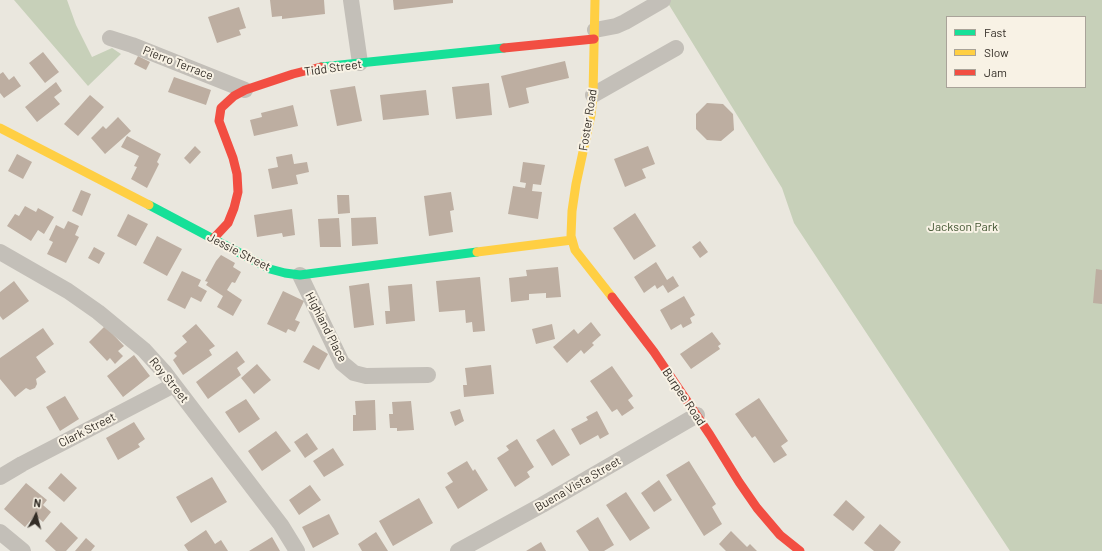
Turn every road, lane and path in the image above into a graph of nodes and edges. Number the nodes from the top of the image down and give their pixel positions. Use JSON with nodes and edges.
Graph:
{"nodes":[{"id":1,"x":351,"y":0,"type":"edge"},
{"id":2,"x":595,"y":0,"type":"edge"},
{"id":3,"x":663,"y":0,"type":"edge"},
{"id":4,"x":595,"y":34,"type":"junction"},
{"id":5,"x":110,"y":38,"type":"dead end"},
{"id":6,"x":676,"y":48,"type":"dead end"},
{"id":7,"x":360,"y":63,"type":"junction"},
{"id":8,"x":245,"y":90,"type":"junction"},
{"id":9,"x":593,"y":96,"type":"junction"},
{"id":10,"x":0,"y":128,"type":"edge"},
{"id":11,"x":213,"y":239,"type":"junction"},
{"id":12,"x":572,"y":240,"type":"junction"},
{"id":13,"x":0,"y":252,"type":"edge"},
{"id":14,"x":300,"y":275,"type":"junction"},
{"id":15,"x":428,"y":375,"type":"dead end"},
{"id":16,"x":174,"y":385,"type":"junction"},
{"id":17,"x":697,"y":415,"type":"junction"},
{"id":18,"x":0,"y":477,"type":"edge"},
{"id":19,"x":0,"y":532,"type":"edge"},
{"id":20,"x":23,"y":551,"type":"edge"},
{"id":21,"x":297,"y":551,"type":"edge"},
{"id":22,"x":458,"y":551,"type":"edge"},
{"id":23,"x":800,"y":551,"type":"edge"}],
"edges":[{"from":1,"to":7,"type":"street"},
{"from":2,"to":4,"type":"street","name":"Foster Road"},
{"from":3,"to":4,"type":"street"},
{"from":4,"to":7,"type":"street","name":"Tidd Street"},
{"from":4,"to":9,"type":"street","name":"Foster Road"},
{"from":5,"to":8,"type":"street","name":"Pierro Terrace"},
{"from":6,"to":9,"type":"street"},
{"from":7,"to":8,"type":"street","name":"Tidd Street"},
{"from":8,"to":11,"type":"street","name":"Tidd Street"},
{"from":9,"to":12,"type":"street","name":"Foster Road"},
{"from":10,"to":11,"type":"street","name":"Jessie Street"},
{"from":11,"to":14,"type":"street","name":"Jessie Street"},
{"from":12,"to":14,"type":"street","name":"Jessie Street"},
{"from":12,"to":17,"type":"street","name":"Burpee Road"},
{"from":13,"to":16,"type":"street","name":"Roy Street"},
{"from":14,"to":15,"type":"street","name":"Highland Place"},
{"from":16,"to":18,"type":"street","name":"Clark Street"},
{"from":16,"to":21,"type":"street","name":"Roy Street"},
{"from":17,"to":22,"type":"street","name":"Buena Vista Street"},
{"from":17,"to":23,"type":"street","name":"Burpee Road"},
{"from":19,"to":20,"type":"street"}]}
